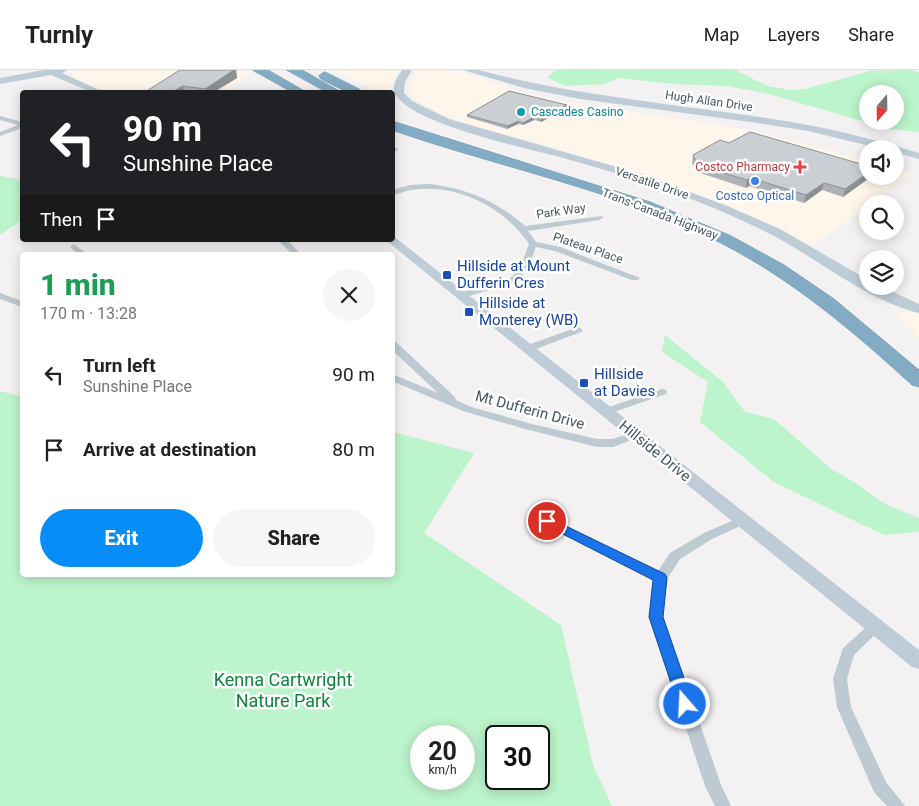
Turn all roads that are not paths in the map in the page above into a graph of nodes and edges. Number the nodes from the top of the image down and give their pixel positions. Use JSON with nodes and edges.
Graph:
{"nodes":[{"id":1,"x":259,"y":70,"type":"edge"},
{"id":2,"x":278,"y":70,"type":"edge"},
{"id":3,"x":294,"y":70,"type":"edge"},
{"id":4,"x":315,"y":70,"type":"edge"},
{"id":5,"x":468,"y":70,"type":"edge"},
{"id":6,"x":476,"y":70,"type":"edge"},
{"id":7,"x":48,"y":71,"type":"edge"},
{"id":8,"x":405,"y":71,"type":"edge"},
{"id":9,"x":68,"y":75,"type":"edge"},
{"id":10,"x":494,"y":77,"type":"junction"},
{"id":11,"x":0,"y":81,"type":"edge"},
{"id":12,"x":79,"y":90,"type":"edge"},
{"id":13,"x":94,"y":90,"type":"edge"},
{"id":14,"x":296,"y":90,"type":"edge"},
{"id":15,"x":316,"y":90,"type":"edge"},
{"id":16,"x":331,"y":90,"type":"edge"},
{"id":17,"x":351,"y":90,"type":"edge"},
{"id":18,"x":395,"y":113,"type":"edge"},
{"id":19,"x":0,"y":118,"type":"edge"},
{"id":20,"x":395,"y":119,"type":"edge"},
{"id":21,"x":20,"y":124,"type":"edge"},
{"id":22,"x":20,"y":126,"type":"edge"},
{"id":23,"x":395,"y":126,"type":"edge"},
{"id":24,"x":395,"y":132,"type":"edge"},
{"id":25,"x":0,"y":134,"type":"edge"},
{"id":26,"x":470,"y":145,"type":"junction"},
{"id":27,"x":919,"y":156,"type":"edge"},
{"id":28,"x":491,"y":158,"type":"junction"},
{"id":29,"x":395,"y":191,"type":"edge"},
{"id":30,"x":600,"y":218,"type":"dead end"},
{"id":31,"x":525,"y":229,"type":"junction"},
{"id":32,"x":395,"y":241,"type":"edge"},
{"id":33,"x":284,"y":242,"type":"edge"},
{"id":34,"x":533,"y":244,"type":"junction"},
{"id":35,"x":74,"y":247,"type":"dead end"},
{"id":36,"x":80,"y":252,"type":"edge"},
{"id":37,"x":295,"y":252,"type":"edge"},
{"id":38,"x":635,"y":278,"type":"dead end"},
{"id":39,"x":463,"y":295,"type":"junction"},
{"id":40,"x":0,"y":296,"type":"edge"},
{"id":41,"x":20,"y":303,"type":"edge"},
{"id":42,"x":919,"y":309,"type":"edge"},
{"id":43,"x":578,"y":330,"type":"dead end"},
{"id":44,"x":395,"y":347,"type":"edge"},
{"id":45,"x":529,"y":348,"type":"junction"},
{"id":46,"x":919,"y":363,"type":"edge"},
{"id":47,"x":395,"y":378,"type":"edge"},
{"id":48,"x":919,"y":381,"type":"edge"},
{"id":49,"x":662,"y":392,"type":"dead end"},
{"id":50,"x":455,"y":402,"type":"junction"},
{"id":51,"x":607,"y":411,"type":"junction"},
{"id":52,"x":635,"y":435,"type":"junction"},
{"id":53,"x":743,"y":520,"type":"junction"},
{"id":54,"x":547,"y":521,"type":"dead end"},
{"id":55,"x":660,"y":578,"type":"junction"},
{"id":56,"x":876,"y":627,"type":"junction"},
{"id":57,"x":919,"y":661,"type":"edge"},
{"id":58,"x":723,"y":806,"type":"edge"},
{"id":59,"x":897,"y":806,"type":"edge"}],
"edges":[{"from":1,"to":14,"type":"highway"},
{"from":2,"to":15,"type":"highway"},
{"from":3,"to":16,"type":"highway"},
{"from":4,"to":17,"type":"highway"},
{"from":5,"to":10,"type":"street","name":"Hugh Allan Drive"},
{"from":6,"to":10,"type":"street","name":"Hugh Allan Drive"},
{"from":7,"to":9,"type":"street"},
{"from":7,"to":11,"type":"street"},
{"from":7,"to":12,"type":"street"},
{"from":8,"to":42,"type":"street","name":"Versatile Drive"},
{"from":9,"to":13,"type":"street"},
{"from":10,"to":27,"type":"street","name":"Hugh Allan Drive"},
{"from":18,"to":26,"type":"highway"},
{"from":19,"to":21,"type":"street"},
{"from":20,"to":26,"type":"highway","name":"Trans-Canada Highway"},
{"from":22,"to":25,"type":"street"},
{"from":23,"to":28,"type":"highway","name":"Trans-Canada Highway"},
{"from":24,"to":28,"type":"highway"},
{"from":26,"to":46,"type":"highway","name":"Trans-Canada Highway"},
{"from":28,"to":48,"type":"highway","name":"Trans-Canada Highway"},
{"from":29,"to":31,"type":"street"},
{"from":30,"to":31,"type":"street","name":"Park Way"},
{"from":31,"to":34,"type":"street"},
{"from":32,"to":39,"type":"street","name":"Hillside Drive"},
{"from":33,"to":37,"type":"street"},
{"from":34,"to":38,"type":"street","name":"Plateau Place"},
{"from":34,"to":39,"type":"street"},
{"from":35,"to":36,"type":"street"},
{"from":39,"to":45,"type":"street","name":"Hillside Drive"},
{"from":40,"to":41,"type":"street"},
{"from":43,"to":45,"type":"street"},
{"from":44,"to":50,"type":"street"},
{"from":45,"to":51,"type":"street","name":"Hillside Drive"},
{"from":47,"to":50,"type":"street","name":"Mt Dufferin Drive"},
{"from":49,"to":51,"type":"street"},
{"from":50,"to":52,"type":"street","name":"Mt Dufferin Drive"},
{"from":51,"to":52,"type":"street","name":"Hillside Drive"},
{"from":52,"to":53,"type":"street","name":"Hillside Drive"},
{"from":53,"to":55,"type":"street"},
{"from":53,"to":56,"type":"street","name":"Hillside Drive"},
{"from":54,"to":55,"type":"street"},
{"from":55,"to":58,"type":"street"},
{"from":56,"to":57,"type":"street","name":"Hillside Drive"},
{"from":56,"to":59,"type":"street"}]}
